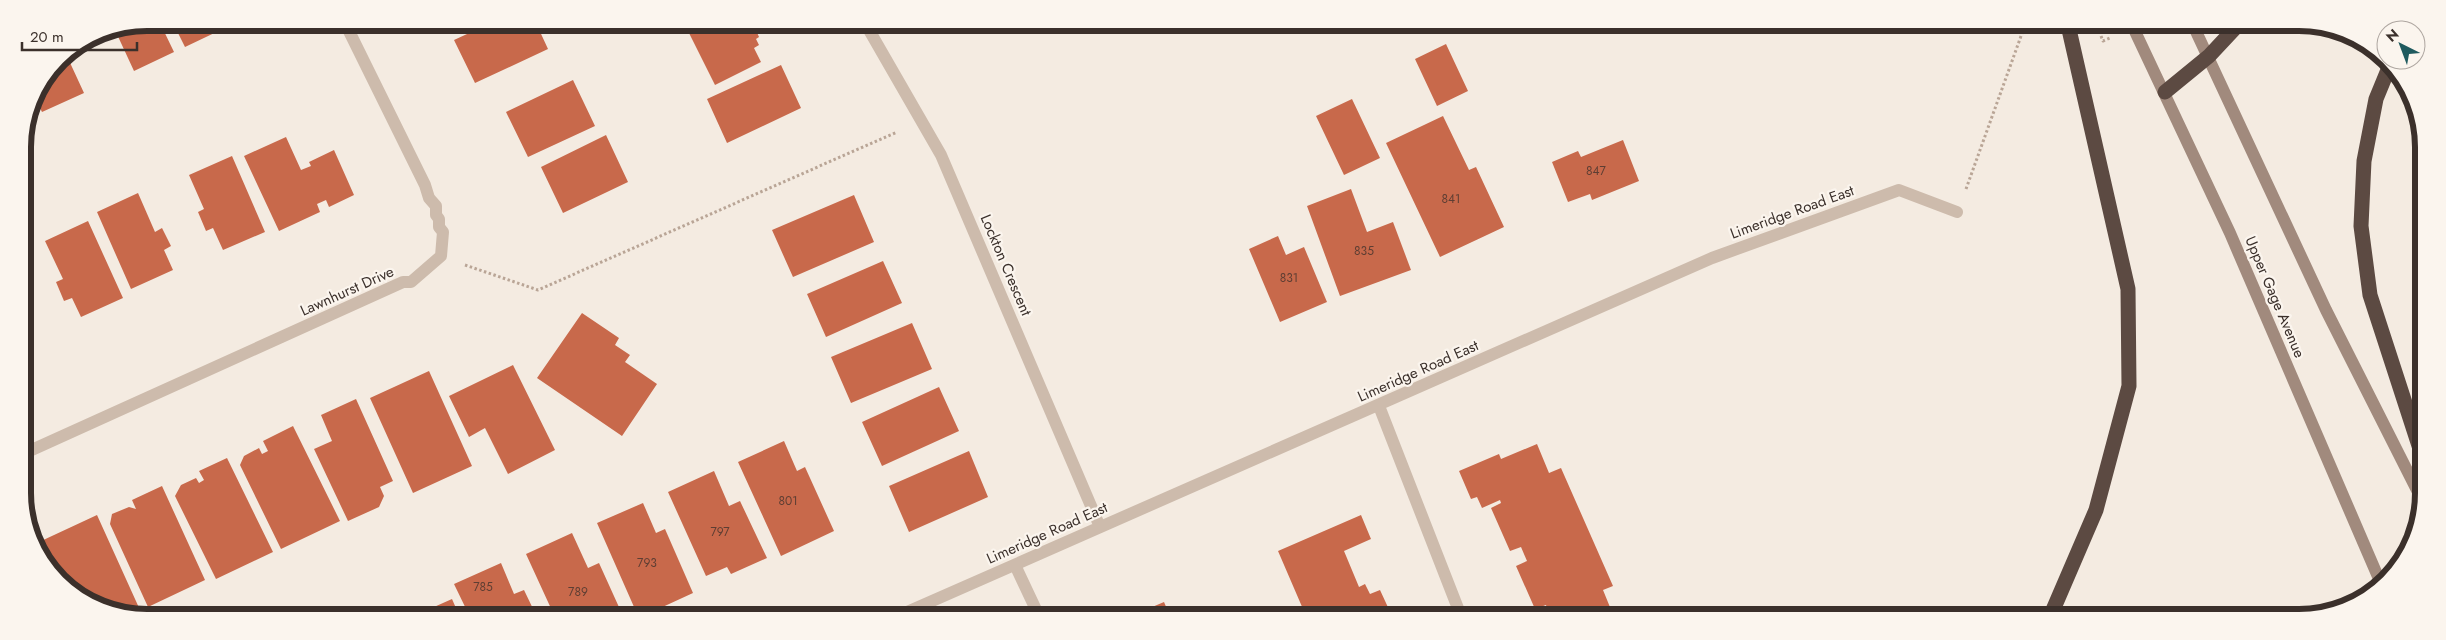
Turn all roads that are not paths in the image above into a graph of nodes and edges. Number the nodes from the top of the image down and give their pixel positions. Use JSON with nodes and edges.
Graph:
{"nodes":[{"id":1,"x":349,"y":31,"type":"edge"},
{"id":2,"x":870,"y":31,"type":"edge"},
{"id":3,"x":2069,"y":31,"type":"edge"},
{"id":4,"x":2135,"y":31,"type":"edge"},
{"id":5,"x":2197,"y":31,"type":"edge"},
{"id":6,"x":2232,"y":31,"type":"edge"},
{"id":7,"x":2209,"y":56,"type":"junction"},
{"id":8,"x":2387,"y":72,"type":"edge"},
{"id":9,"x":2165,"y":92,"type":"junction"},
{"id":10,"x":1957,"y":212,"type":"road end"},
{"id":11,"x":1380,"y":406,"type":"junction"},
{"id":12,"x":2415,"y":434,"type":"edge"},
{"id":13,"x":31,"y":450,"type":"edge"},
{"id":14,"x":2415,"y":486,"type":"edge"},
{"id":15,"x":1100,"y":528,"type":"junction"},
{"id":16,"x":1015,"y":565,"type":"junction"},
{"id":17,"x":2378,"y":577,"type":"edge"},
{"id":18,"x":914,"y":609,"type":"edge"},
{"id":19,"x":1036,"y":609,"type":"edge"},
{"id":20,"x":1458,"y":609,"type":"edge"},
{"id":21,"x":2053,"y":609,"type":"edge"}],
"edges":[{"from":1,"to":13,"type":"street","name":"Lawnhurst Drive"},
{"from":2,"to":15,"type":"street","name":"Lockton Crescent"},
{"from":3,"to":21,"type":"highway"},
{"from":4,"to":9,"type":"main road","name":"Upper Gage Avenue"},
{"from":5,"to":7,"type":"main road"},
{"from":6,"to":7,"type":"highway"},
{"from":7,"to":9,"type":"highway"},
{"from":7,"to":14,"type":"main road"},
{"from":8,"to":12,"type":"highway"},
{"from":9,"to":17,"type":"main road","name":"Upper Gage Avenue"},
{"from":10,"to":11,"type":"street","name":"Limeridge Road East"},
{"from":11,"to":15,"type":"street","name":"Limeridge Road East"},
{"from":11,"to":20,"type":"street"},
{"from":15,"to":16,"type":"street","name":"Limeridge Road East"},
{"from":16,"to":18,"type":"street","name":"Limeridge Road East"},
{"from":16,"to":19,"type":"street"}]}
